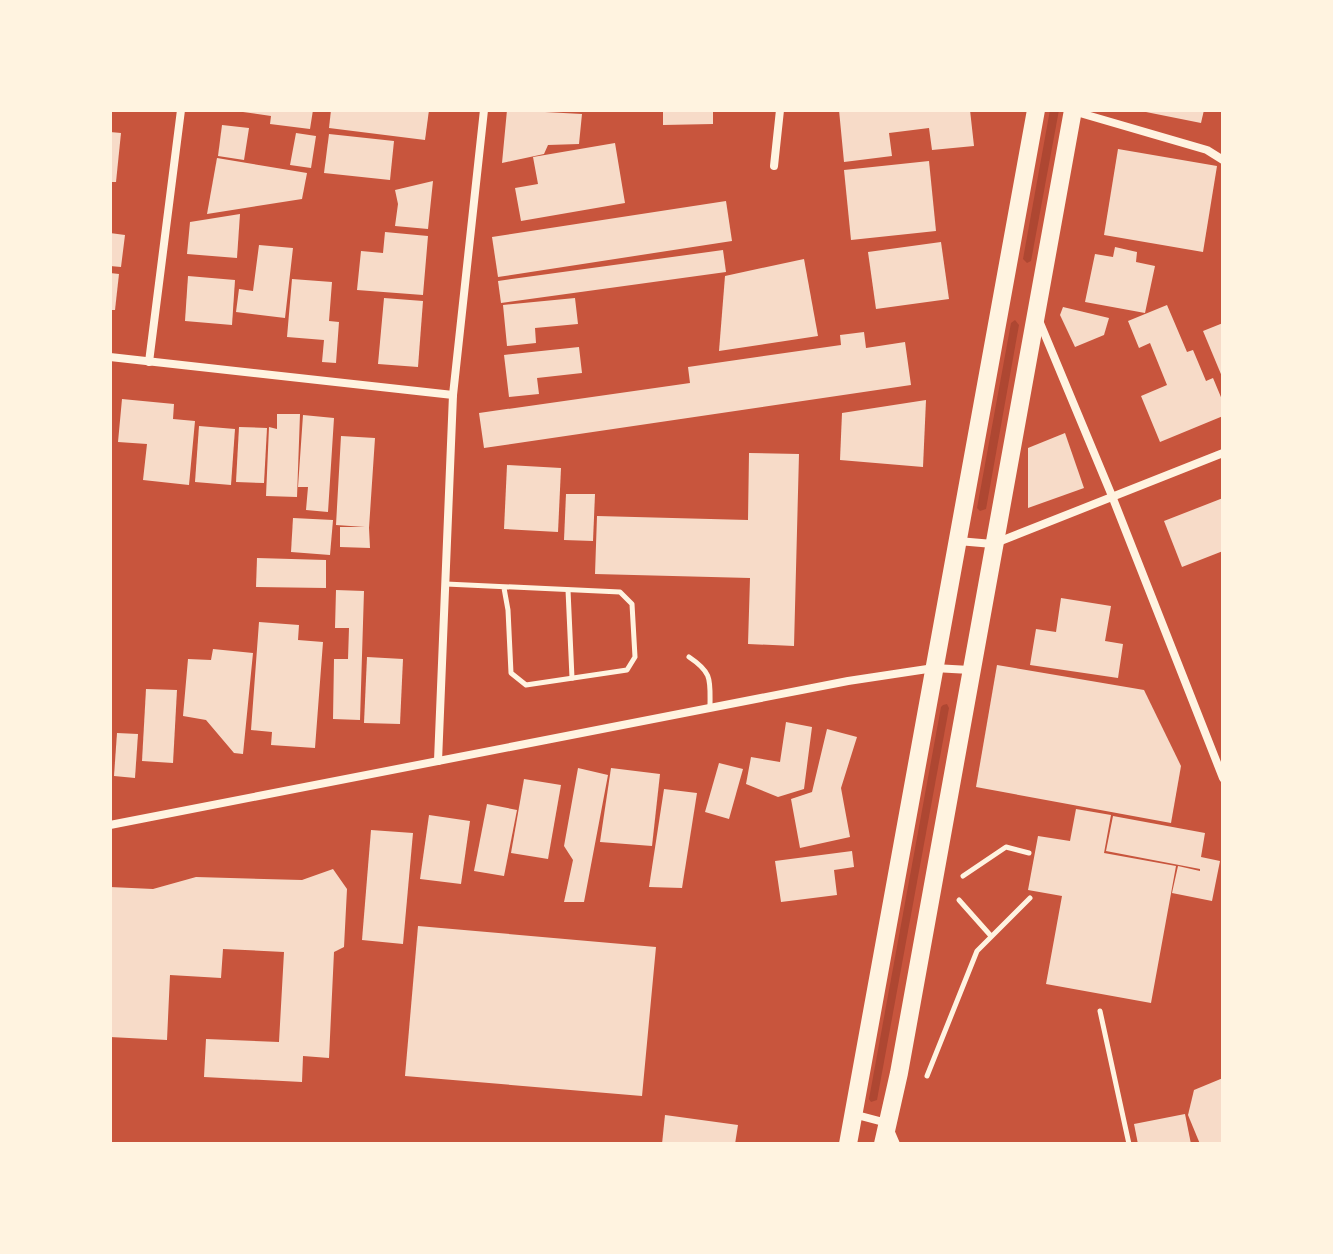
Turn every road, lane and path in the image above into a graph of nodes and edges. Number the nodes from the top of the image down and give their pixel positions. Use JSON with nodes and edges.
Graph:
{"nodes":[{"id":1,"x":181,"y":110,"type":"edge"},
{"id":2,"x":484,"y":110,"type":"edge"},
{"id":3,"x":780,"y":110,"type":"edge"},
{"id":4,"x":1036,"y":110,"type":"edge"},
{"id":5,"x":1073,"y":110,"type":"edge"},
{"id":6,"x":1223,"y":160,"type":"edge"},
{"id":7,"x":774,"y":166,"type":"dead end"},
{"id":8,"x":1036,"y":313,"type":"junction"},
{"id":9,"x":110,"y":357,"type":"edge"},
{"id":10,"x":149,"y":362,"type":"junction"},
{"id":11,"x":453,"y":395,"type":"junction"},
{"id":12,"x":1223,"y":453,"type":"edge"},
{"id":13,"x":1112,"y":496,"type":"junction"},
{"id":14,"x":957,"y":541,"type":"junction"},
{"id":15,"x":993,"y":544,"type":"junction"},
{"id":16,"x":446,"y":584,"type":"junction"},
{"id":17,"x":504,"y":588,"type":"junction"},
{"id":18,"x":568,"y":590,"type":"junction"},
{"id":19,"x":689,"y":657,"type":"dead end"},
{"id":20,"x":934,"y":668,"type":"junction"},
{"id":21,"x":970,"y":670,"type":"junction"},
{"id":22,"x":572,"y":678,"type":"junction"},
{"id":23,"x":710,"y":708,"type":"junction"},
{"id":24,"x":438,"y":761,"type":"junction"},
{"id":25,"x":1223,"y":778,"type":"edge"},
{"id":26,"x":110,"y":825,"type":"edge"},
{"id":27,"x":1029,"y":853,"type":"dead end"},
{"id":28,"x":963,"y":876,"type":"dead end"},
{"id":29,"x":1030,"y":898,"type":"dead end"},
{"id":30,"x":959,"y":900,"type":"dead end"},
{"id":31,"x":991,"y":936,"type":"junction"},
{"id":32,"x":1100,"y":1011,"type":"dead end"},
{"id":33,"x":927,"y":1076,"type":"dead end"},
{"id":34,"x":853,"y":1114,"type":"junction"},
{"id":35,"x":887,"y":1123,"type":"junction"},
{"id":36,"x":848,"y":1144,"type":"edge"},
{"id":37,"x":883,"y":1144,"type":"edge"},
{"id":38,"x":896,"y":1144,"type":"edge"},
{"id":39,"x":1129,"y":1144,"type":"edge"}],
"edges":[{"from":1,"to":10,"type":"street"},
{"from":2,"to":11,"type":"street"},
{"from":3,"to":7,"type":"street"},
{"from":4,"to":14,"type":"main road"},
{"from":5,"to":6,"type":"street"},
{"from":5,"to":8,"type":"main road"},
{"from":8,"to":13,"type":"street"},
{"from":8,"to":15,"type":"main road"},
{"from":9,"to":10,"type":"street"},
{"from":10,"to":11,"type":"street"},
{"from":11,"to":16,"type":"street"},
{"from":12,"to":13,"type":"street"},
{"from":13,"to":15,"type":"street"},
{"from":13,"to":25,"type":"street"},
{"from":14,"to":15,"type":"street"},
{"from":14,"to":20,"type":"main road"},
{"from":15,"to":21,"type":"main road"},
{"from":16,"to":17,"type":"lane"},
{"from":16,"to":24,"type":"street"},
{"from":17,"to":18,"type":"lane"},
{"from":17,"to":22,"type":"lane"},
{"from":18,"to":22,"type":"lane"},
{"from":18,"to":22,"type":"lane"},
{"from":19,"to":23,"type":"lane"},
{"from":20,"to":21,"type":"street"},
{"from":20,"to":23,"type":"street"},
{"from":20,"to":34,"type":"main road"},
{"from":21,"to":35,"type":"main road"},
{"from":23,"to":24,"type":"street"},
{"from":24,"to":26,"type":"street"},
{"from":27,"to":28,"type":"path"},
{"from":29,"to":31,"type":"path"},
{"from":30,"to":31,"type":"path"},
{"from":31,"to":33,"type":"path"},
{"from":32,"to":39,"type":"path"},
{"from":34,"to":35,"type":"street"},
{"from":34,"to":36,"type":"main road"},
{"from":35,"to":37,"type":"main road"},
{"from":35,"to":38,"type":"street"}]}
